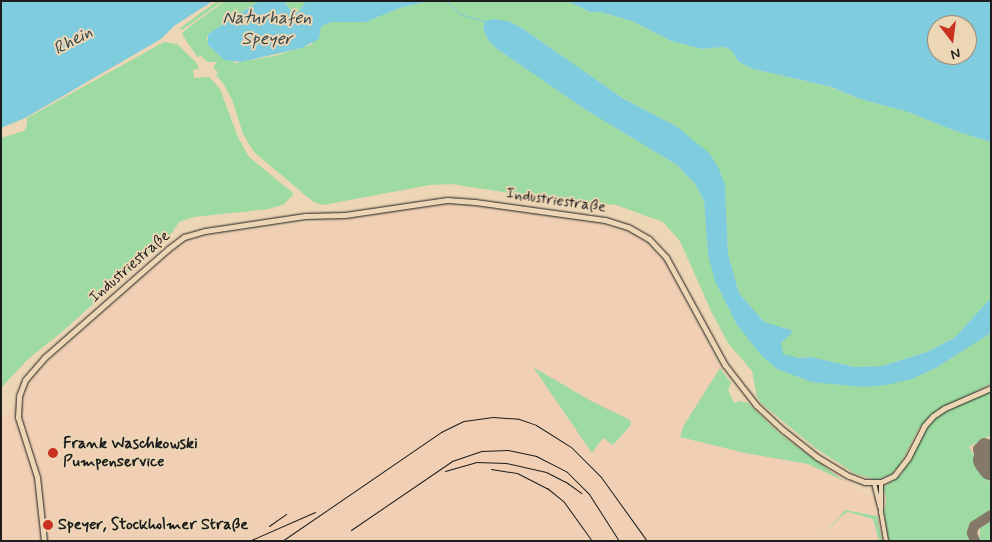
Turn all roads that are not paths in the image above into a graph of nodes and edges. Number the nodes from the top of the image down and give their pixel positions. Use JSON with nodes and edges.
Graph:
{"nodes":[{"id":1,"x":991,"y":388,"type":"edge"},
{"id":2,"x":881,"y":482,"type":"junction"},
{"id":3,"x":874,"y":483,"type":"junction"},
{"id":4,"x":882,"y":512,"type":"junction"},
{"id":5,"x":44,"y":541,"type":"edge"},
{"id":6,"x":886,"y":541,"type":"edge"}],
"edges":[{"from":1,"to":2,"type":"street","name":"Industriestraße"},
{"from":2,"to":3,"type":"street","name":"Industriestraße"},
{"from":2,"to":4,"type":"street"},
{"from":3,"to":4,"type":"street"},
{"from":3,"to":5,"type":"street","name":"Industriestraße"},
{"from":4,"to":6,"type":"street"}]}
